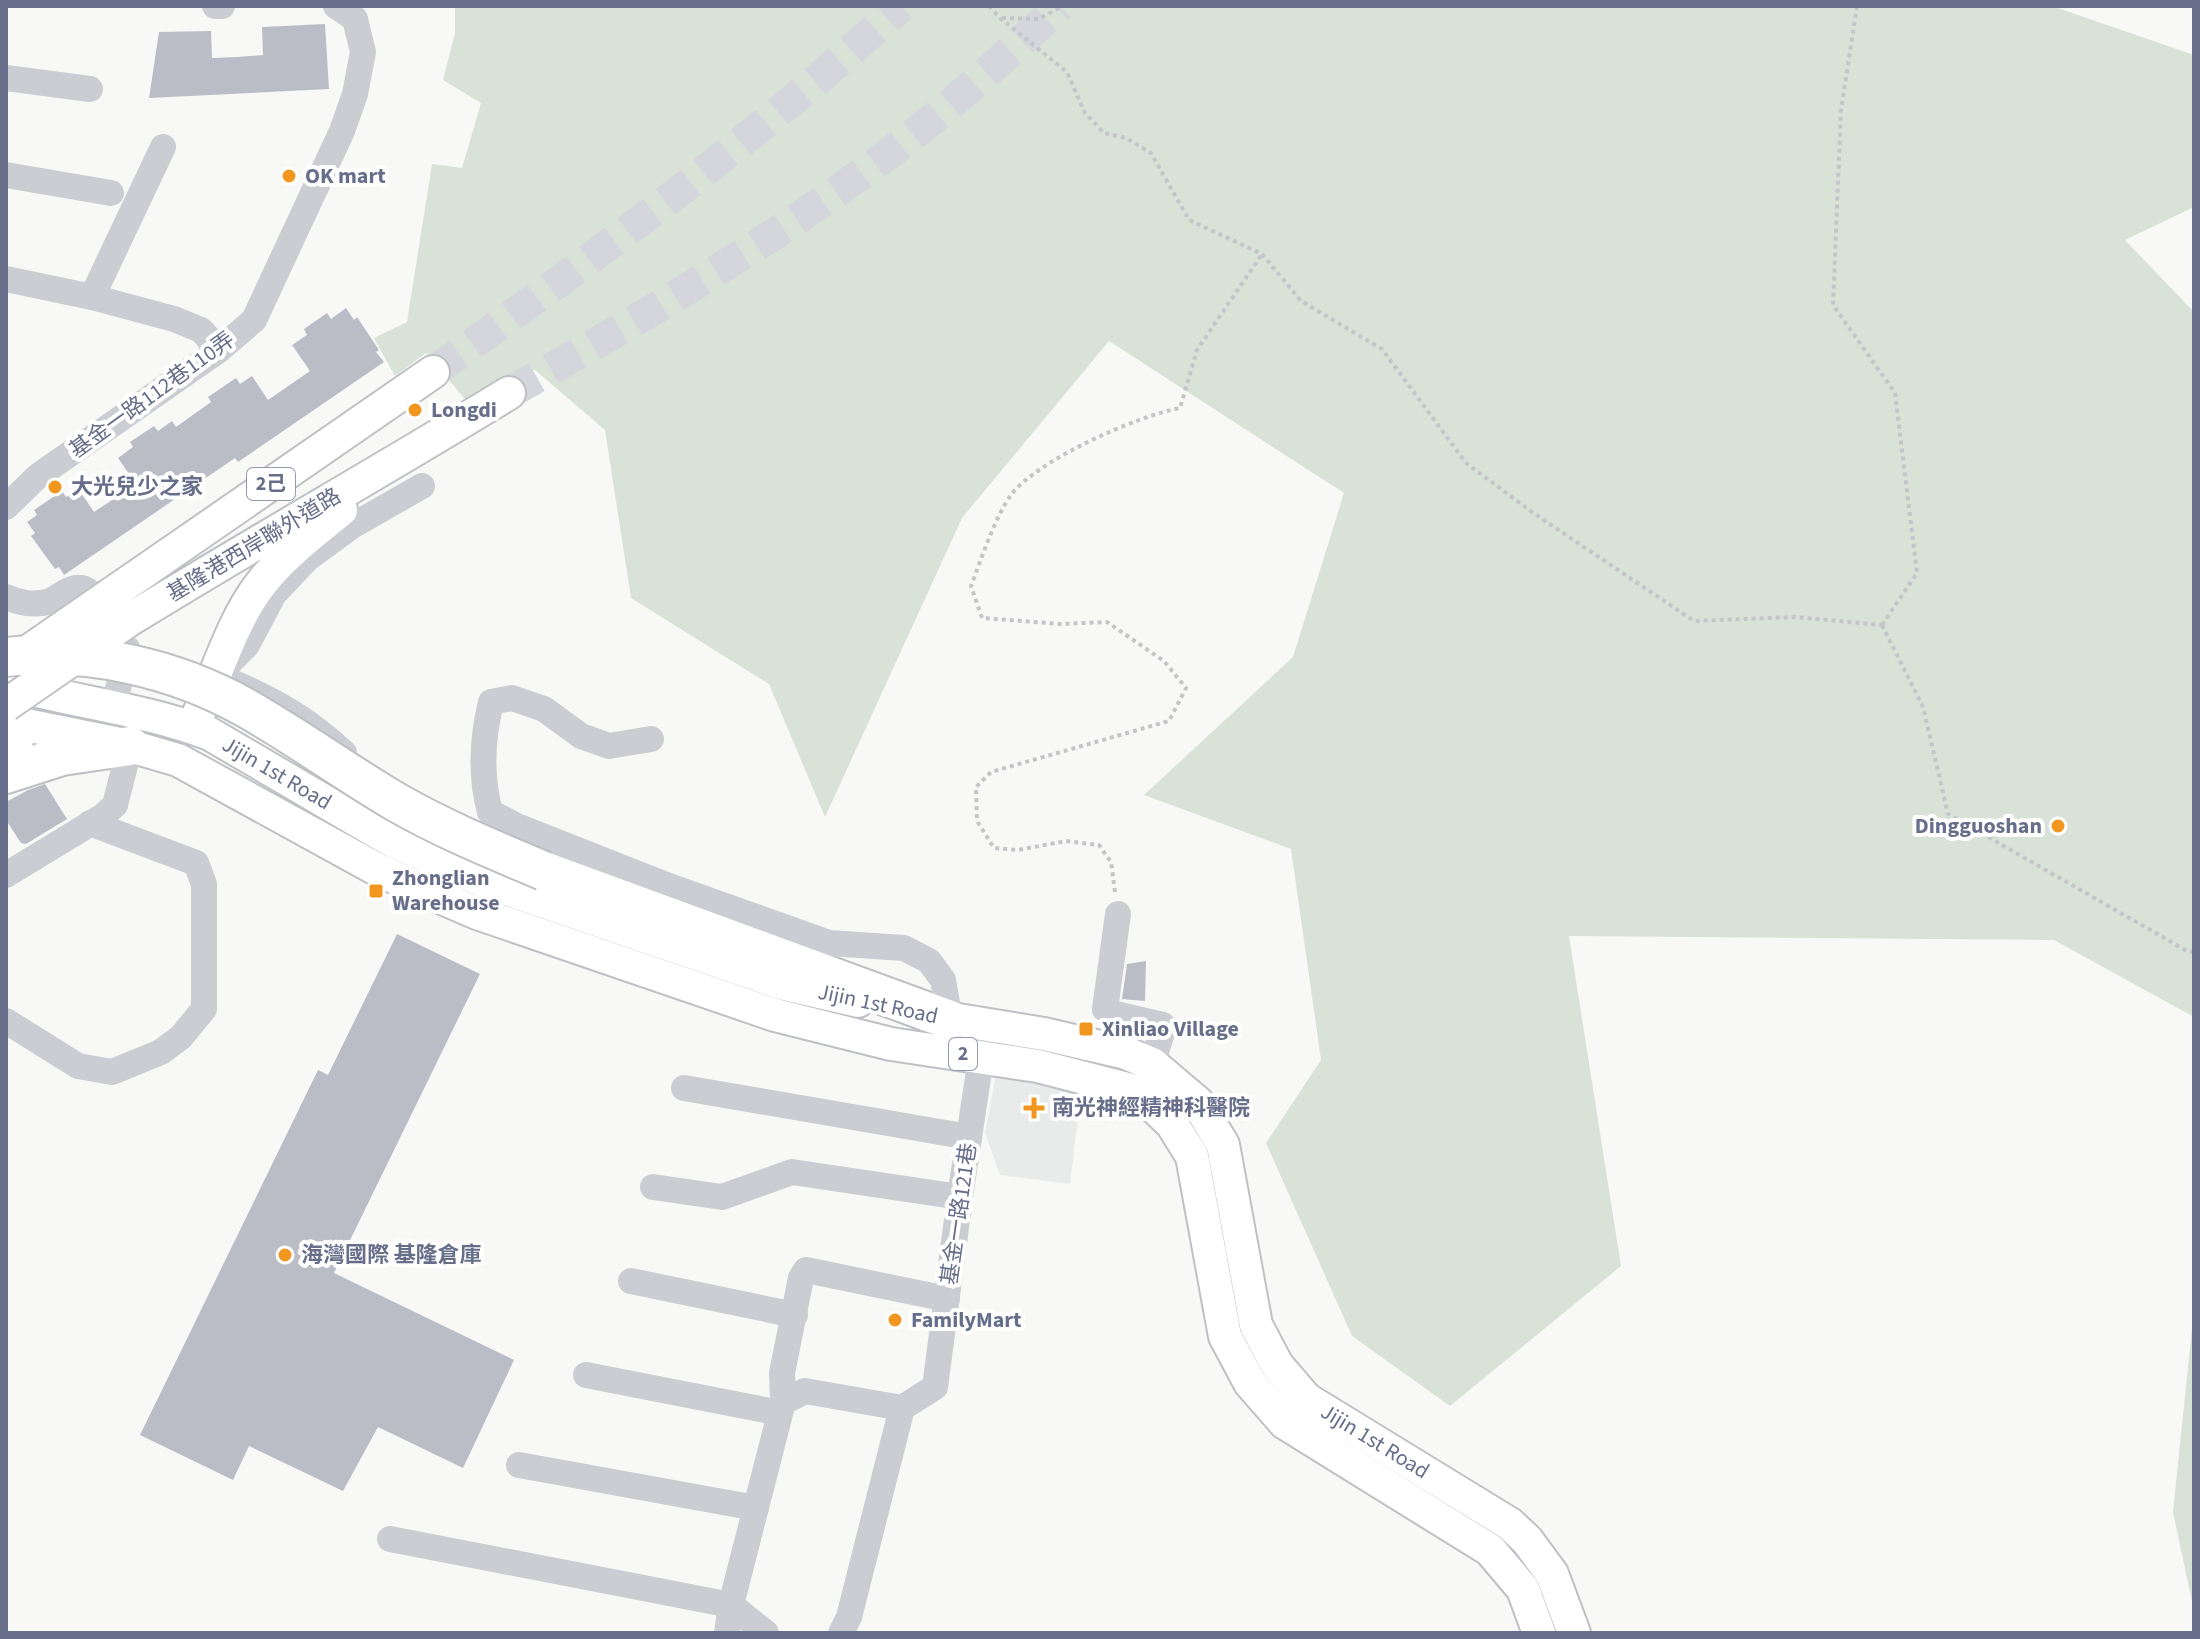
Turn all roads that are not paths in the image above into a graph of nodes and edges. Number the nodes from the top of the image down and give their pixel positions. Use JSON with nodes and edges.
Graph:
{"nodes":[{"id":1,"x":215,"y":6,"type":"edge"},
{"id":2,"x":222,"y":6,"type":"edge"},
{"id":3,"x":336,"y":6,"type":"edge"},
{"id":4,"x":6,"y":78,"type":"edge"},
{"id":5,"x":90,"y":89,"type":"dead end"},
{"id":6,"x":163,"y":147,"type":"dead end"},
{"id":7,"x":6,"y":175,"type":"edge"},
{"id":8,"x":111,"y":193,"type":"dead end"},
{"id":9,"x":6,"y":279,"type":"edge"},
{"id":10,"x":92,"y":297,"type":"junction"},
{"id":11,"x":219,"y":350,"type":"junction"},
{"id":12,"x":433,"y":372,"type":"tunnel mouth"},
{"id":13,"x":509,"y":393,"type":"tunnel mouth"},
{"id":14,"x":405,"y":457,"type":"junction"},
{"id":15,"x":422,"y":486,"type":"dead end"},
{"id":16,"x":6,"y":507,"type":"edge"},
{"id":17,"x":6,"y":597,"type":"edge"},
{"id":18,"x":122,"y":620,"type":"junction"},
{"id":19,"x":215,"y":676,"type":"junction"},
{"id":20,"x":9,"y":700,"type":"edge"},
{"id":21,"x":114,"y":707,"type":"junction"},
{"id":22,"x":192,"y":727,"type":"junction"},
{"id":23,"x":651,"y":739,"type":"dead end"},
{"id":24,"x":130,"y":746,"type":"junction"},
{"id":25,"x":6,"y":774,"type":"edge"},
{"id":26,"x":90,"y":823,"type":"junction"},
{"id":27,"x":445,"y":864,"type":"junction"},
{"id":28,"x":6,"y":875,"type":"edge"},
{"id":29,"x":428,"y":892,"type":"junction"},
{"id":30,"x":1118,"y":914,"type":"road end"},
{"id":31,"x":6,"y":1021,"type":"edge"},
{"id":32,"x":960,"y":1032,"type":"junction"},
{"id":33,"x":982,"y":1057,"type":"junction"},
{"id":34,"x":1152,"y":1064,"type":"junction"},
{"id":35,"x":684,"y":1088,"type":"dead end"},
{"id":36,"x":969,"y":1137,"type":"junction"},
{"id":37,"x":653,"y":1187,"type":"dead end"},
{"id":38,"x":960,"y":1197,"type":"junction"},
{"id":39,"x":631,"y":1281,"type":"dead end"},
{"id":40,"x":947,"y":1299,"type":"junction"},
{"id":41,"x":795,"y":1315,"type":"junction"},
{"id":42,"x":586,"y":1375,"type":"dead end"},
{"id":43,"x":781,"y":1408,"type":"junction"},
{"id":44,"x":902,"y":1408,"type":"junction"},
{"id":45,"x":519,"y":1465,"type":"dead end"},
{"id":46,"x":756,"y":1508,"type":"junction"},
{"id":47,"x":390,"y":1539,"type":"dead end"},
{"id":48,"x":731,"y":1605,"type":"junction"},
{"id":49,"x":727,"y":1633,"type":"edge"},
{"id":50,"x":766,"y":1633,"type":"edge"},
{"id":51,"x":841,"y":1633,"type":"edge"},
{"id":52,"x":1539,"y":1633,"type":"edge"},
{"id":53,"x":1574,"y":1633,"type":"edge"}],
"edges":[{"from":1,"to":2,"type":"street"},
{"from":3,"to":11,"type":"street","name":"基金一路112巷110弄"},
{"from":4,"to":5,"type":"street"},
{"from":6,"to":10,"type":"street"},
{"from":7,"to":8,"type":"street"},
{"from":9,"to":10,"type":"street"},
{"from":10,"to":11,"type":"street"},
{"from":11,"to":16,"type":"street","name":"基金一路112巷110弄"},
{"from":12,"to":18,"type":"main road","name":"基隆港西岸聯外道路","number":"2己"},
{"from":13,"to":14,"type":"main road","name":"基隆港西岸聯外道路","number":"2己"},
{"from":14,"to":18,"type":"main road","name":"基隆港西岸聯外道路","number":"2己"},
{"from":14,"to":19,"type":"main road"},
{"from":15,"to":19,"type":"street"},
{"from":17,"to":18,"type":"street"},
{"from":18,"to":19,"type":"street"},
{"from":18,"to":20,"type":"main road","name":"基隆港西岸聯外道路","number":"2己","bridge":true},
{"from":18,"to":21,"type":"street"},
{"from":19,"to":22,"type":"main road"},
{"from":19,"to":27,"type":"street"},
{"from":20,"to":21,"type":"main road","name":"Jijin 1st Road","number":"2"},
{"from":20,"to":24,"type":"main road","name":"Jijin 1st Road","number":"2"},
{"from":20,"to":32,"type":"highway","bridge":true},
{"from":21,"to":22,"type":"main road","name":"Jijin 1st Road","number":"2"},
{"from":22,"to":24,"type":"main road"},
{"from":22,"to":27,"type":"main road","name":"Jijin 1st Road","number":"2"},
{"from":23,"to":32,"type":"street"},
{"from":24,"to":25,"type":"highway"},
{"from":24,"to":26,"type":"street"},
{"from":24,"to":29,"type":"main road","name":"Jijin 1st Road","number":"2"},
{"from":26,"to":28,"type":"street"},
{"from":26,"to":31,"type":"street"},
{"from":27,"to":29,"type":"main road"},
{"from":27,"to":32,"type":"main road","name":"Jijin 1st Road","number":"2"},
{"from":29,"to":32,"type":"main road","name":"Jijin 1st Road","number":"2"},
{"from":30,"to":34,"type":"street"},
{"from":32,"to":33,"type":"main road","name":"Jijin 1st Road","number":"2"},
{"from":32,"to":34,"type":"main road","name":"Jijin 1st Road","number":"2"},
{"from":33,"to":36,"type":"street","name":"基金一路121巷"},
{"from":33,"to":52,"type":"main road","name":"Jijin 1st Road","number":"2"},
{"from":34,"to":53,"type":"main road","name":"Jijin 1st Road","number":"2"},
{"from":35,"to":36,"type":"street"},
{"from":36,"to":38,"type":"street","name":"基金一路121巷"},
{"from":37,"to":38,"type":"street"},
{"from":38,"to":40,"type":"street","name":"基金一路121巷"},
{"from":39,"to":41,"type":"street"},
{"from":40,"to":41,"type":"street"},
{"from":40,"to":44,"type":"street","name":"基金一路121巷"},
{"from":41,"to":43,"type":"street"},
{"from":42,"to":43,"type":"street"},
{"from":43,"to":44,"type":"street"},
{"from":43,"to":46,"type":"street"},
{"from":44,"to":51,"type":"street"},
{"from":45,"to":46,"type":"street"},
{"from":46,"to":48,"type":"street"},
{"from":47,"to":48,"type":"street"},
{"from":48,"to":49,"type":"street"},
{"from":48,"to":50,"type":"street"}]}
